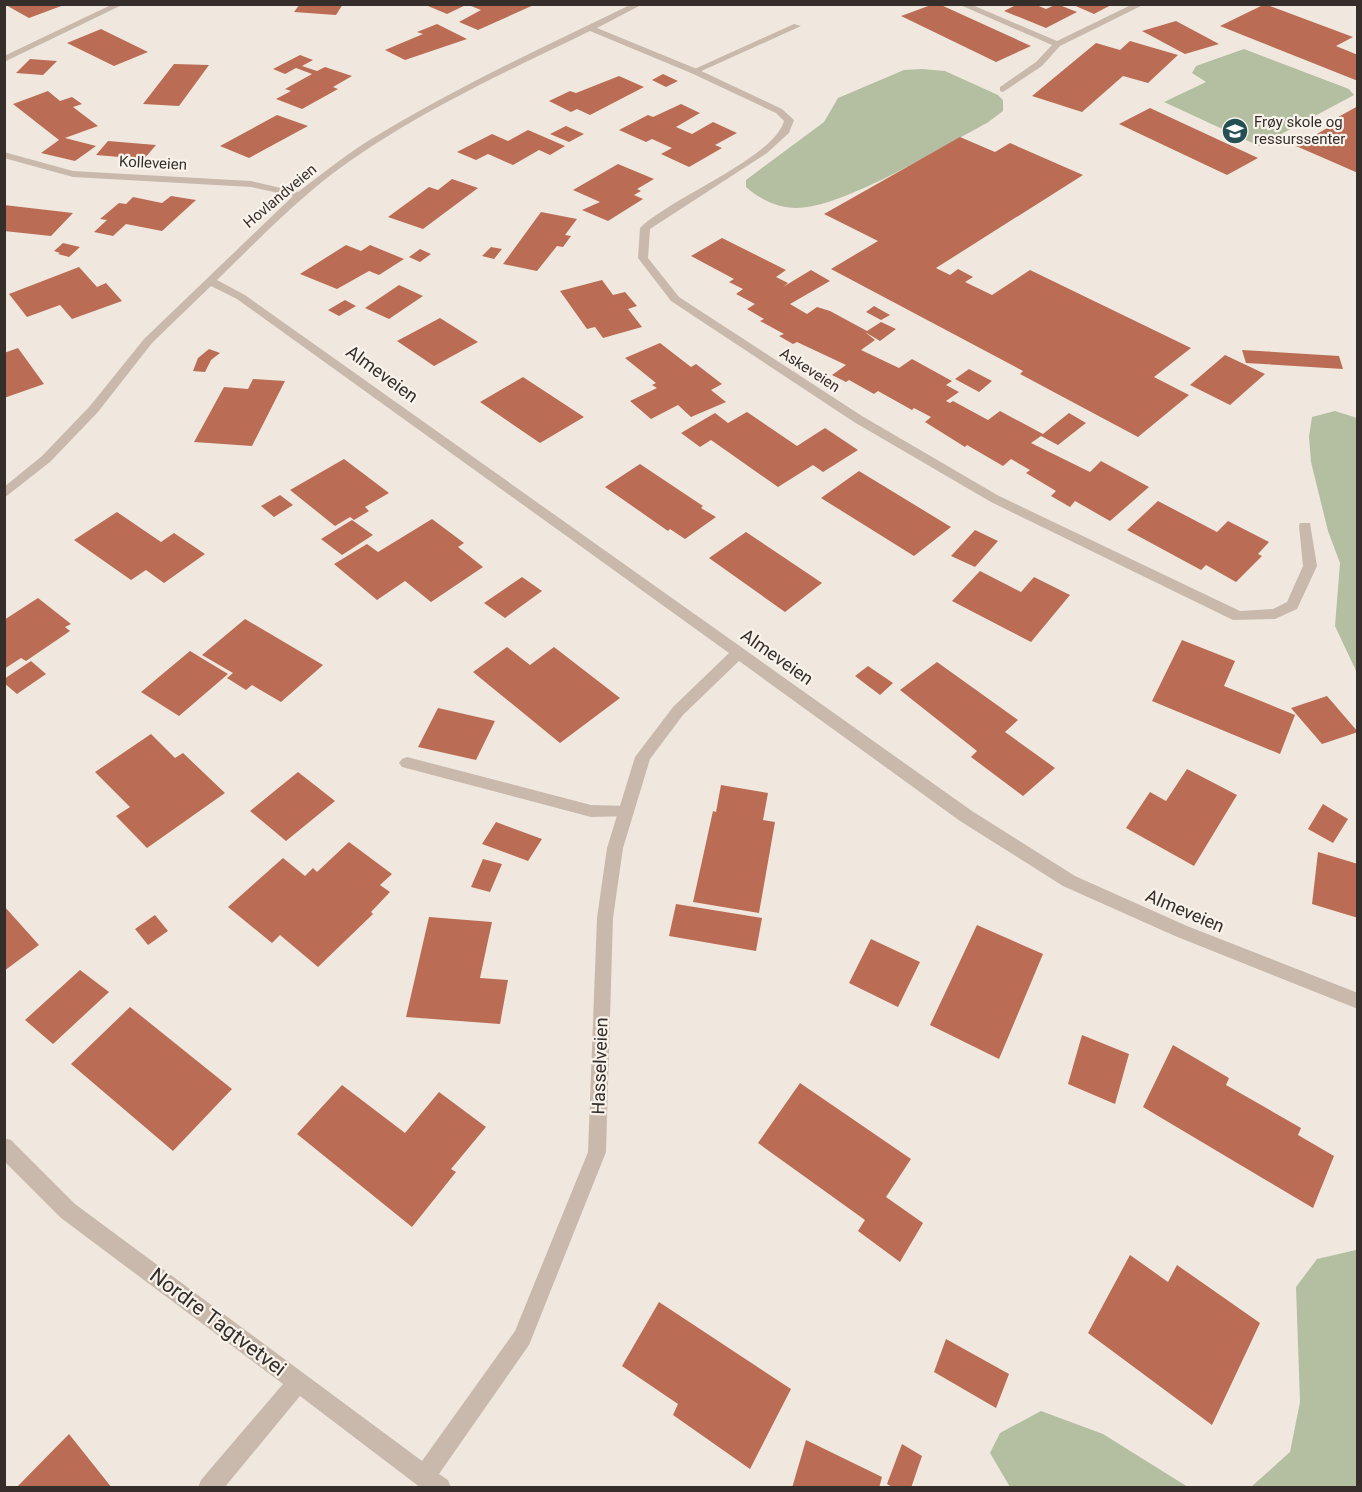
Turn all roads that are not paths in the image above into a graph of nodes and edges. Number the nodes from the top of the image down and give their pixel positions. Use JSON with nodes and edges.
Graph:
{"nodes":[{"id":1,"x":120,"y":4,"type":"edge"},
{"id":2,"x":639,"y":4,"type":"edge"},
{"id":3,"x":962,"y":4,"type":"edge"},
{"id":4,"x":1141,"y":4,"type":"edge"},
{"id":5,"x":797,"y":26,"type":"dead end"},
{"id":6,"x":590,"y":27,"type":"junction"},
{"id":7,"x":1057,"y":45,"type":"junction"},
{"id":8,"x":4,"y":60,"type":"edge"},
{"id":9,"x":694,"y":71,"type":"junction"},
{"id":10,"x":1002,"y":88,"type":"dead end"},
{"id":11,"x":4,"y":155,"type":"edge"},
{"id":12,"x":300,"y":195,"type":"junction"},
{"id":13,"x":210,"y":281,"type":"junction"},
{"id":14,"x":4,"y":494,"type":"edge"},
{"id":15,"x":1305,"y":526,"type":"dead end"},
{"id":16,"x":738,"y":653,"type":"junction"},
{"id":17,"x":407,"y":763,"type":"dead end"},
{"id":18,"x":626,"y":811,"type":"junction"},
{"id":19,"x":1358,"y":1001,"type":"edge"},
{"id":20,"x":4,"y":1147,"type":"edge"},
{"id":21,"x":298,"y":1382,"type":"junction"},
{"id":22,"x":432,"y":1482,"type":"edge"},
{"id":23,"x":209,"y":1488,"type":"edge"}],
"edges":[{"from":1,"to":8,"type":"street"},
{"from":2,"to":6,"type":"street","name":"Hovlandveien"},
{"from":3,"to":7,"type":"street"},
{"from":4,"to":7,"type":"street"},
{"from":5,"to":9,"type":"street"},
{"from":6,"to":9,"type":"street","name":"Askeveien"},
{"from":6,"to":12,"type":"street","name":"Hovlandveien"},
{"from":7,"to":10,"type":"street"},
{"from":9,"to":15,"type":"street","name":"Askeveien"},
{"from":11,"to":12,"type":"street","name":"Kolleveien"},
{"from":12,"to":13,"type":"street","name":"Hovlandveien"},
{"from":13,"to":14,"type":"street","name":"Hovlandveien"},
{"from":13,"to":16,"type":"street","name":"Almeveien"},
{"from":16,"to":18,"type":"street","name":"Hasselveien"},
{"from":16,"to":19,"type":"street","name":"Almeveien"},
{"from":17,"to":18,"type":"street"},
{"from":18,"to":22,"type":"street","name":"Hasselveien"},
{"from":20,"to":21,"type":"street","name":"Nordre Tagtvetvei"},
{"from":21,"to":22,"type":"street","name":"Nordre Tagtvetvei"},
{"from":21,"to":23,"type":"street"}]}
